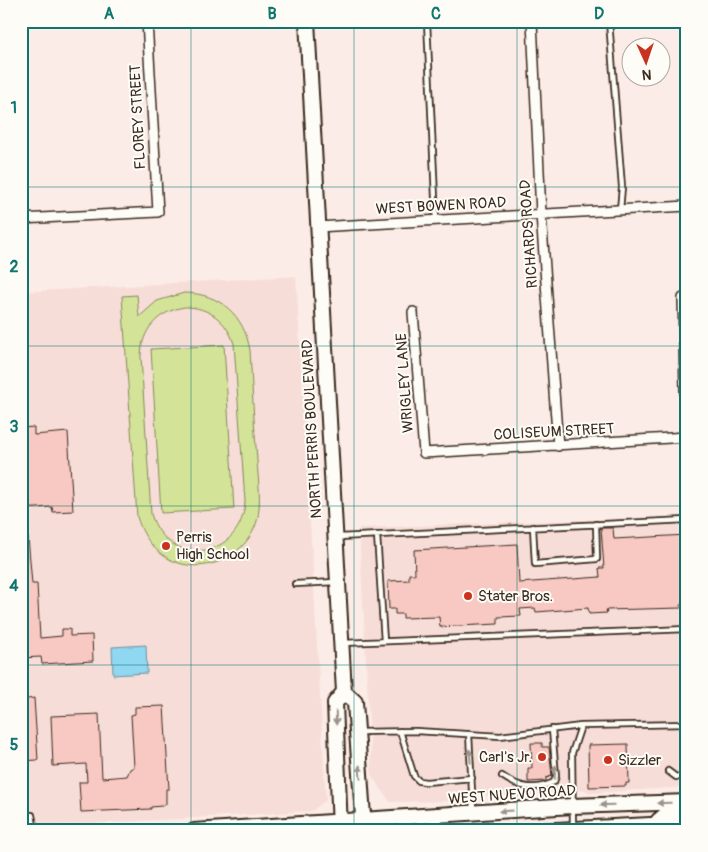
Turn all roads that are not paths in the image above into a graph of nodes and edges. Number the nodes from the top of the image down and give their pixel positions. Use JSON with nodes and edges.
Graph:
{"nodes":[{"id":1,"x":147,"y":21,"type":"edge"},
{"id":2,"x":307,"y":21,"type":"edge"},
{"id":3,"x":427,"y":21,"type":"edge"},
{"id":4,"x":532,"y":21,"type":"edge"},
{"id":5,"x":609,"y":21,"type":"edge"},
{"id":6,"x":687,"y":206,"type":"edge"},
{"id":7,"x":620,"y":210,"type":"junction"},
{"id":8,"x":541,"y":214,"type":"junction"},
{"id":9,"x":21,"y":219,"type":"edge"},
{"id":10,"x":436,"y":220,"type":"junction"},
{"id":11,"x":317,"y":227,"type":"junction"},
{"id":12,"x":683,"y":298,"type":"dead end"},
{"id":13,"x":413,"y":312,"type":"dead end"},
{"id":14,"x":686,"y":437,"type":"edge"},
{"id":15,"x":558,"y":446,"type":"junction"},
{"id":16,"x":424,"y":453,"type":"joint"},
{"id":17,"x":687,"y":520,"type":"edge"},
{"id":18,"x":596,"y":524,"type":"junction"},
{"id":19,"x":533,"y":527,"type":"junction"},
{"id":20,"x":377,"y":534,"type":"junction"},
{"id":21,"x":334,"y":537,"type":"junction"},
{"id":22,"x":337,"y":582,"type":"junction"},
{"id":23,"x":295,"y":584,"type":"dead end"},
{"id":24,"x":687,"y":629,"type":"edge"},
{"id":25,"x":384,"y":641,"type":"junction"},
{"id":26,"x":341,"y":643,"type":"junction"},
{"id":27,"x":344,"y":692,"type":"junction"},
{"id":28,"x":687,"y":724,"type":"edge"},
{"id":29,"x":581,"y":726,"type":"junction"},
{"id":30,"x":552,"y":729,"type":"junction"},
{"id":31,"x":400,"y":731,"type":"junction"},
{"id":32,"x":357,"y":732,"type":"junction"},
{"id":33,"x":469,"y":734,"type":"junction"},
{"id":34,"x":668,"y":771,"type":"dead end"},
{"id":35,"x":502,"y":776,"type":"dead end"},
{"id":36,"x":687,"y":777,"type":"edge"},
{"id":37,"x":472,"y":778,"type":"junction"},
{"id":38,"x":687,"y":802,"type":"edge"},
{"id":39,"x":572,"y":806,"type":"junction"},
{"id":40,"x":687,"y":812,"type":"edge"},
{"id":41,"x":474,"y":813,"type":"junction"},
{"id":42,"x":21,"y":814,"type":"edge"},
{"id":43,"x":656,"y":823,"type":"junction"},
{"id":44,"x":687,"y":823,"type":"edge"},
{"id":45,"x":340,"y":826,"type":"edge"},
{"id":46,"x":364,"y":826,"type":"edge"},
{"id":47,"x":573,"y":830,"type":"edge"},
{"id":48,"x":35,"y":831,"type":"edge"},
{"id":49,"x":194,"y":831,"type":"edge"},
{"id":50,"x":538,"y":831,"type":"edge"}],
"edges":[{"from":1,"to":9,"type":"street","name":"FLOREY STREET"},
{"from":2,"to":11,"type":"main road","name":"NORTH PERRIS BOULEVARD"},
{"from":3,"to":10,"type":"lane"},
{"from":4,"to":8,"type":"street","name":"RICHARDS ROAD"},
{"from":5,"to":7,"type":"lane"},
{"from":6,"to":7,"type":"street","name":"WEST BOWEN ROAD"},
{"from":7,"to":8,"type":"street","name":"WEST BOWEN ROAD"},
{"from":8,"to":10,"type":"street","name":"WEST BOWEN ROAD"},
{"from":8,"to":15,"type":"street","name":"RICHARDS ROAD"},
{"from":10,"to":11,"type":"street","name":"WEST BOWEN ROAD"},
{"from":11,"to":21,"type":"main road","name":"NORTH PERRIS BOULEVARD"},
{"from":12,"to":14,"type":"street"},
{"from":13,"to":16,"type":"street","name":"WRIGLEY LANE"},
{"from":14,"to":15,"type":"street","name":"COLISEUM STREET"},
{"from":15,"to":16,"type":"street","name":"COLISEUM STREET"},
{"from":17,"to":18,"type":"lane"},
{"from":18,"to":19,"type":"lane"},
{"from":18,"to":19,"type":"lane"},
{"from":19,"to":20,"type":"lane"},
{"from":20,"to":21,"type":"lane"},
{"from":20,"to":25,"type":"lane"},
{"from":21,"to":22,"type":"main road","name":"NORTH PERRIS BOULEVARD"},
{"from":22,"to":23,"type":"lane"},
{"from":22,"to":26,"type":"main road","name":"NORTH PERRIS BOULEVARD"},
{"from":24,"to":25,"type":"lane"},
{"from":25,"to":26,"type":"lane"},
{"from":26,"to":27,"type":"main road","name":"NORTH PERRIS BOULEVARD"},
{"from":27,"to":32,"type":"main road","name":"NORTH PERRIS BOULEVARD"},
{"from":27,"to":45,"type":"main road","one_way":true},
{"from":28,"to":29,"type":"lane"},
{"from":29,"to":30,"type":"lane"},
{"from":29,"to":39,"type":"lane"},
{"from":30,"to":33,"type":"lane"},
{"from":35,"to":30,"type":"lane","one_way":true},
{"from":31,"to":32,"type":"lane"},
{"from":31,"to":33,"type":"lane"},
{"from":31,"to":37,"type":"lane"},
{"from":46,"to":32,"type":"main road","name":"NORTH PERRIS BOULEVARD","one_way":true},
{"from":37,"to":33,"type":"lane","one_way":true},
{"from":34,"to":36,"type":"lane"},
{"from":37,"to":41,"type":"lane"},
{"from":38,"to":39,"type":"main road","name":"WEST NUEVO ROAD","one_way":true},
{"from":39,"to":41,"type":"main road","name":"WEST NUEVO ROAD","one_way":true},
{"from":39,"to":47,"type":"lane"},
{"from":40,"to":43,"type":"main road"},
{"from":41,"to":46,"type":"main road","name":"WEST NUEVO ROAD"},
{"from":42,"to":48,"type":"lane"},
{"from":43,"to":44,"type":"main road"},
{"from":43,"to":47,"type":"main road"},
{"from":45,"to":46,"type":"main road","name":"WEST NUEVO ROAD"},
{"from":45,"to":49,"type":"main road","name":"WEST NUEVO ROAD"},
{"from":47,"to":50,"type":"main road"}]}
